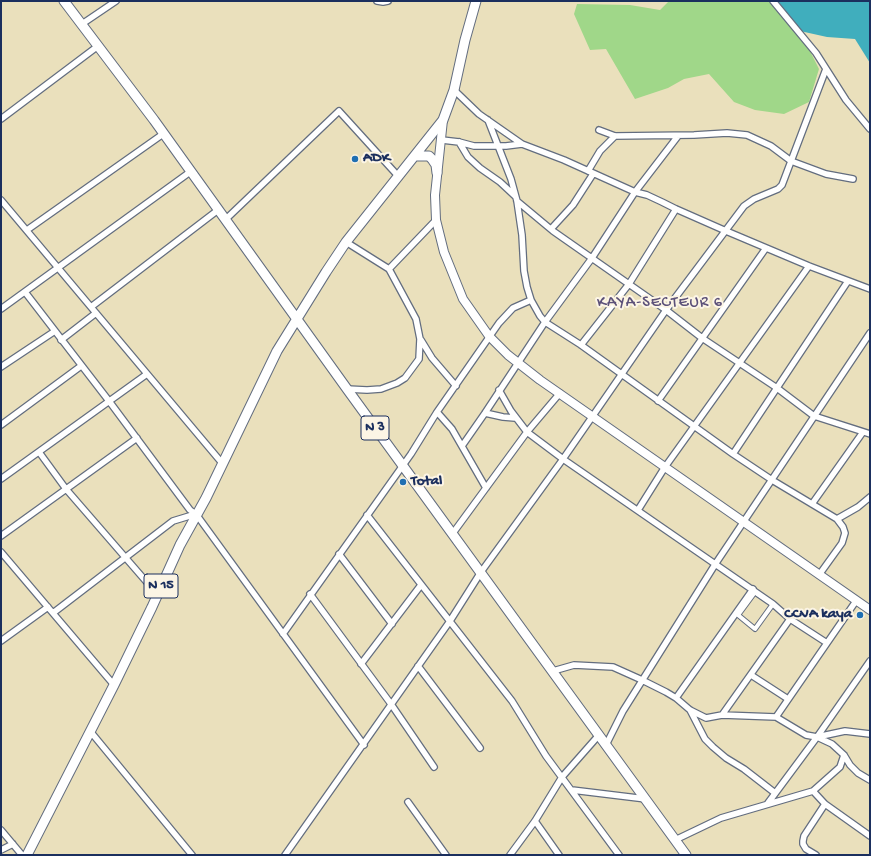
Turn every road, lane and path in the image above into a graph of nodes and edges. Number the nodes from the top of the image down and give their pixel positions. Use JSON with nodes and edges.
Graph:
{"nodes":[{"id":1,"x":64,"y":1,"type":"edge"},
{"id":2,"x":116,"y":1,"type":"edge"},
{"id":3,"x":377,"y":1,"type":"edge"},
{"id":4,"x":388,"y":1,"type":"edge"},
{"id":5,"x":773,"y":1,"type":"edge"},
{"id":6,"x":473,"y":4,"type":"edge"},
{"id":7,"x":82,"y":24,"type":"junction"},
{"id":8,"x":98,"y":46,"type":"junction"},
{"id":9,"x":826,"y":69,"type":"junction"},
{"id":10,"x":454,"y":90,"type":"junction"},
{"id":11,"x":1,"y":118,"type":"edge"},
{"id":12,"x":443,"y":120,"type":"junction"},
{"id":13,"x":488,"y":120,"type":"junction"},
{"id":14,"x":870,"y":129,"type":"edge"},
{"id":15,"x":599,"y":130,"type":"dead end"},
{"id":16,"x":164,"y":134,"type":"junction"},
{"id":17,"x":615,"y":136,"type":"junction"},
{"id":18,"x":678,"y":136,"type":"junction"},
{"id":19,"x":442,"y":140,"type":"junction"},
{"id":20,"x":459,"y":142,"type":"junction"},
{"id":21,"x":522,"y":144,"type":"junction"},
{"id":22,"x":498,"y":146,"type":"junction"},
{"id":23,"x":416,"y":156,"type":"junction"},
{"id":24,"x":791,"y":161,"type":"junction"},
{"id":25,"x":190,"y":172,"type":"junction"},
{"id":26,"x":590,"y":172,"type":"junction"},
{"id":27,"x":437,"y":174,"type":"junction"},
{"id":28,"x":399,"y":177,"type":"junction"},
{"id":29,"x":853,"y":179,"type":"dead end"},
{"id":30,"x":635,"y":192,"type":"junction"},
{"id":31,"x":516,"y":199,"type":"junction"},
{"id":32,"x":1,"y":200,"type":"edge"},
{"id":33,"x":676,"y":209,"type":"junction"},
{"id":34,"x":218,"y":210,"type":"junction"},
{"id":35,"x":225,"y":220,"type":"junction"},
{"id":36,"x":436,"y":220,"type":"junction"},
{"id":37,"x":551,"y":229,"type":"junction"},
{"id":38,"x":27,"y":230,"type":"junction"},
{"id":39,"x":726,"y":231,"type":"junction"},
{"id":40,"x":346,"y":242,"type":"junction"},
{"id":41,"x":766,"y":248,"type":"junction"},
{"id":42,"x":592,"y":258,"type":"junction"},
{"id":43,"x":809,"y":266,"type":"junction"},
{"id":44,"x":59,"y":268,"type":"junction"},
{"id":45,"x":389,"y":269,"type":"junction"},
{"id":46,"x":848,"y":280,"type":"junction"},
{"id":47,"x":629,"y":284,"type":"junction"},
{"id":48,"x":870,"y":289,"type":"edge"},
{"id":49,"x":25,"y":292,"type":"junction"},
{"id":50,"x":531,"y":300,"type":"junction"},
{"id":51,"x":91,"y":307,"type":"junction"},
{"id":52,"x":1,"y":309,"type":"edge"},
{"id":53,"x":666,"y":310,"type":"junction"},
{"id":54,"x":96,"y":313,"type":"junction"},
{"id":55,"x":297,"y":319,"type":"junction"},
{"id":56,"x":545,"y":322,"type":"junction"},
{"id":57,"x":55,"y":331,"type":"junction"},
{"id":58,"x":870,"y":333,"type":"edge"},
{"id":59,"x":490,"y":336,"type":"junction"},
{"id":60,"x":702,"y":338,"type":"junction"},
{"id":61,"x":420,"y":339,"type":"junction"},
{"id":62,"x":61,"y":340,"type":"junction"},
{"id":63,"x":581,"y":345,"type":"junction"},
{"id":64,"x":432,"y":358,"type":"junction"},
{"id":65,"x":419,"y":359,"type":"junction"},
{"id":66,"x":740,"y":362,"type":"junction"},
{"id":67,"x":517,"y":363,"type":"junction"},
{"id":68,"x":81,"y":366,"type":"junction"},
{"id":69,"x":1,"y":367,"type":"edge"},
{"id":70,"x":147,"y":374,"type":"junction"},
{"id":71,"x":621,"y":375,"type":"junction"},
{"id":72,"x":456,"y":386,"type":"junction"},
{"id":73,"x":777,"y":388,"type":"junction"},
{"id":74,"x":347,"y":389,"type":"junction"},
{"id":75,"x":499,"y":390,"type":"junction"},
{"id":76,"x":560,"y":393,"type":"junction"},
{"id":77,"x":109,"y":401,"type":"junction"},
{"id":78,"x":658,"y":401,"type":"junction"},
{"id":79,"x":437,"y":412,"type":"junction"},
{"id":80,"x":485,"y":413,"type":"junction"},
{"id":81,"x":814,"y":416,"type":"junction"},
{"id":82,"x":594,"y":417,"type":"junction"},
{"id":83,"x":515,"y":418,"type":"junction"},
{"id":84,"x":1,"y":425,"type":"edge"},
{"id":85,"x":694,"y":427,"type":"junction"},
{"id":86,"x":526,"y":432,"type":"junction"},
{"id":87,"x":863,"y":432,"type":"junction"},
{"id":88,"x":870,"y":434,"type":"edge"},
{"id":89,"x":137,"y":438,"type":"junction"},
{"id":90,"x":462,"y":446,"type":"junction"},
{"id":91,"x":38,"y":452,"type":"junction"},
{"id":92,"x":733,"y":454,"type":"junction"},
{"id":93,"x":563,"y":460,"type":"junction"},
{"id":94,"x":222,"y":463,"type":"junction"},
{"id":95,"x":403,"y":465,"type":"junction"},
{"id":96,"x":665,"y":468,"type":"junction"},
{"id":97,"x":1,"y":479,"type":"edge"},
{"id":98,"x":772,"y":480,"type":"junction"},
{"id":99,"x":486,"y":488,"type":"junction"},
{"id":100,"x":66,"y":489,"type":"junction"},
{"id":101,"x":870,"y":497,"type":"edge"},
{"id":102,"x":812,"y":504,"type":"junction"},
{"id":103,"x":638,"y":510,"type":"junction"},
{"id":104,"x":196,"y":514,"type":"junction"},
{"id":105,"x":367,"y":515,"type":"junction"},
{"id":106,"x":837,"y":519,"type":"junction"},
{"id":107,"x":742,"y":522,"type":"junction"},
{"id":108,"x":453,"y":533,"type":"junction"},
{"id":109,"x":1,"y":536,"type":"edge"},
{"id":110,"x":1,"y":552,"type":"edge"},
{"id":111,"x":339,"y":554,"type":"junction"},
{"id":112,"x":126,"y":557,"type":"junction"},
{"id":113,"x":716,"y":563,"type":"junction"},
{"id":114,"x":481,"y":572,"type":"junction"},
{"id":115,"x":819,"y":575,"type":"junction"},
{"id":116,"x":421,"y":585,"type":"junction"},
{"id":117,"x":753,"y":589,"type":"junction"},
{"id":118,"x":158,"y":594,"type":"junction"},
{"id":119,"x":310,"y":594,"type":"junction"},
{"id":120,"x":856,"y":601,"type":"junction"},
{"id":121,"x":773,"y":604,"type":"junction"},
{"id":122,"x":48,"y":607,"type":"junction"},
{"id":123,"x":870,"y":610,"type":"edge"},
{"id":124,"x":53,"y":613,"type":"junction"},
{"id":125,"x":790,"y":619,"type":"junction"},
{"id":126,"x":450,"y":621,"type":"junction"},
{"id":127,"x":392,"y":624,"type":"junction"},
{"id":128,"x":283,"y":634,"type":"junction"},
{"id":129,"x":1,"y":641,"type":"edge"},
{"id":130,"x":827,"y":643,"type":"junction"},
{"id":131,"x":870,"y":661,"type":"edge"},
{"id":132,"x":361,"y":664,"type":"junction"},
{"id":133,"x":418,"y":666,"type":"junction"},
{"id":134,"x":553,"y":671,"type":"junction"},
{"id":135,"x":751,"y":674,"type":"junction"},
{"id":136,"x":642,"y":680,"type":"junction"},
{"id":137,"x":114,"y":685,"type":"junction"},
{"id":138,"x":676,"y":698,"type":"junction"},
{"id":139,"x":788,"y":699,"type":"junction"},
{"id":140,"x":391,"y":704,"type":"junction"},
{"id":141,"x":690,"y":710,"type":"junction"},
{"id":142,"x":722,"y":715,"type":"junction"},
{"id":143,"x":776,"y":717,"type":"junction"},
{"id":144,"x":90,"y":731,"type":"junction"},
{"id":145,"x":870,"y":734,"type":"edge"},
{"id":146,"x":598,"y":735,"type":"junction"},
{"id":147,"x":817,"y":737,"type":"junction"},
{"id":148,"x":364,"y":745,"type":"junction"},
{"id":149,"x":606,"y":746,"type":"junction"},
{"id":150,"x":480,"y":748,"type":"dead end"},
{"id":151,"x":844,"y":755,"type":"junction"},
{"id":152,"x":434,"y":767,"type":"dead end"},
{"id":153,"x":562,"y":777,"type":"junction"},
{"id":154,"x":870,"y":780,"type":"edge"},
{"id":155,"x":572,"y":790,"type":"junction"},
{"id":156,"x":813,"y":791,"type":"junction"},
{"id":157,"x":775,"y":793,"type":"junction"},
{"id":158,"x":646,"y":799,"type":"junction"},
{"id":159,"x":408,"y":802,"type":"dead end"},
{"id":160,"x":768,"y":803,"type":"junction"},
{"id":161,"x":825,"y":804,"type":"junction"},
{"id":162,"x":535,"y":821,"type":"junction"},
{"id":163,"x":1,"y":830,"type":"edge"},
{"id":164,"x":870,"y":836,"type":"edge"},
{"id":165,"x":675,"y":840,"type":"junction"},
{"id":166,"x":13,"y":844,"type":"junction"},
{"id":167,"x":1,"y":850,"type":"edge"},
{"id":168,"x":22,"y":855,"type":"edge"},
{"id":169,"x":27,"y":855,"type":"edge"},
{"id":170,"x":192,"y":855,"type":"edge"},
{"id":171,"x":285,"y":855,"type":"edge"},
{"id":172,"x":446,"y":855,"type":"edge"},
{"id":173,"x":510,"y":855,"type":"edge"},
{"id":174,"x":559,"y":855,"type":"edge"},
{"id":175,"x":619,"y":855,"type":"edge"},
{"id":176,"x":686,"y":855,"type":"edge"},
{"id":177,"x":816,"y":855,"type":"edge"}],
"edges":[{"from":1,"to":7,"type":"main road","number":"N 3"},
{"from":2,"to":7,"type":"street"},
{"from":3,"to":4,"type":"street"},
{"from":5,"to":9,"type":"street"},
{"from":6,"to":10,"type":"main road","number":"N 15"},
{"from":7,"to":8,"type":"main road","number":"N 3"},
{"from":8,"to":11,"type":"street"},
{"from":8,"to":16,"type":"main road","number":"N 3"},
{"from":9,"to":14,"type":"street"},
{"from":9,"to":24,"type":"street"},
{"from":10,"to":12,"type":"main road","number":"N 15"},
{"from":10,"to":13,"type":"street"},
{"from":12,"to":19,"type":"main road"},
{"from":12,"to":23,"type":"main road","number":"N 15"},
{"from":13,"to":21,"type":"street"},
{"from":13,"to":22,"type":"street"},
{"from":15,"to":17,"type":"street"},
{"from":16,"to":25,"type":"main road","number":"N 3"},
{"from":16,"to":38,"type":"street"},
{"from":17,"to":18,"type":"street"},
{"from":17,"to":26,"type":"street"},
{"from":18,"to":24,"type":"street"},
{"from":18,"to":30,"type":"street"},
{"from":19,"to":20,"type":"street"},
{"from":19,"to":27,"type":"main road"},
{"from":20,"to":22,"type":"street"},
{"from":20,"to":31,"type":"street"},
{"from":21,"to":22,"type":"street"},
{"from":21,"to":26,"type":"street"},
{"from":22,"to":31,"type":"street"},
{"from":23,"to":27,"type":"main road"},
{"from":23,"to":28,"type":"main road","number":"N 15"},
{"from":24,"to":29,"type":"street"},
{"from":24,"to":39,"type":"street"},
{"from":25,"to":34,"type":"main road","number":"N 3"},
{"from":25,"to":44,"type":"street"},
{"from":26,"to":30,"type":"street"},
{"from":26,"to":37,"type":"street"},
{"from":27,"to":36,"type":"main road"},
{"from":28,"to":35,"type":"street"},
{"from":28,"to":40,"type":"main road","number":"N 15"},
{"from":30,"to":33,"type":"street"},
{"from":30,"to":42,"type":"street"},
{"from":31,"to":37,"type":"street"},
{"from":31,"to":50,"type":"street"},
{"from":32,"to":38,"type":"street"},
{"from":33,"to":39,"type":"street"},
{"from":33,"to":47,"type":"street"},
{"from":34,"to":35,"type":"main road","number":"N 3"},
{"from":34,"to":51,"type":"street"},
{"from":35,"to":55,"type":"main road","number":"N 3"},
{"from":36,"to":45,"type":"street"},
{"from":36,"to":59,"type":"main road"},
{"from":37,"to":42,"type":"street"},
{"from":38,"to":44,"type":"street"},
{"from":39,"to":41,"type":"street"},
{"from":39,"to":53,"type":"street"},
{"from":40,"to":45,"type":"street"},
{"from":40,"to":55,"type":"main road","number":"N 15"},
{"from":41,"to":43,"type":"street"},
{"from":41,"to":60,"type":"street"},
{"from":42,"to":47,"type":"street"},
{"from":42,"to":56,"type":"street"},
{"from":43,"to":46,"type":"street"},
{"from":43,"to":66,"type":"street"},
{"from":44,"to":49,"type":"street"},
{"from":44,"to":51,"type":"street"},
{"from":45,"to":61,"type":"street"},
{"from":46,"to":48,"type":"street"},
{"from":46,"to":73,"type":"street"},
{"from":47,"to":53,"type":"street"},
{"from":47,"to":63,"type":"street"},
{"from":49,"to":52,"type":"street"},
{"from":49,"to":57,"type":"street"},
{"from":50,"to":56,"type":"street"},
{"from":50,"to":59,"type":"street"},
{"from":51,"to":54,"type":"street"},
{"from":53,"to":60,"type":"street"},
{"from":53,"to":71,"type":"street"},
{"from":54,"to":62,"type":"street"},
{"from":54,"to":70,"type":"street"},
{"from":55,"to":74,"type":"main road","number":"N 3"},
{"from":55,"to":94,"type":"main road","number":"N 15"},
{"from":56,"to":63,"type":"street"},
{"from":56,"to":67,"type":"street"},
{"from":57,"to":62,"type":"street"},
{"from":57,"to":69,"type":"street"},
{"from":58,"to":81,"type":"street"},
{"from":59,"to":67,"type":"main road"},
{"from":59,"to":72,"type":"street"},
{"from":60,"to":66,"type":"street"},
{"from":60,"to":78,"type":"street"},
{"from":61,"to":64,"type":"street"},
{"from":61,"to":65,"type":"street"},
{"from":62,"to":68,"type":"street"},
{"from":63,"to":71,"type":"street"},
{"from":64,"to":65,"type":"street"},
{"from":64,"to":72,"type":"street"},
{"from":65,"to":74,"type":"street"},
{"from":66,"to":73,"type":"street"},
{"from":66,"to":85,"type":"street"},
{"from":67,"to":75,"type":"street"},
{"from":67,"to":76,"type":"main road"},
{"from":68,"to":77,"type":"street"},
{"from":68,"to":84,"type":"street"},
{"from":70,"to":77,"type":"street"},
{"from":70,"to":94,"type":"street"},
{"from":71,"to":78,"type":"street"},
{"from":71,"to":82,"type":"street"},
{"from":72,"to":79,"type":"street"},
{"from":73,"to":81,"type":"street"},
{"from":73,"to":92,"type":"street"},
{"from":74,"to":95,"type":"main road","number":"N 3"},
{"from":75,"to":80,"type":"street"},
{"from":75,"to":83,"type":"street"},
{"from":76,"to":82,"type":"main road"},
{"from":76,"to":86,"type":"street"},
{"from":77,"to":89,"type":"street"},
{"from":77,"to":91,"type":"street"},
{"from":78,"to":85,"type":"street"},
{"from":79,"to":90,"type":"street"},
{"from":79,"to":95,"type":"street"},
{"from":80,"to":83,"type":"street"},
{"from":80,"to":90,"type":"street"},
{"from":81,"to":87,"type":"street"},
{"from":81,"to":98,"type":"street"},
{"from":82,"to":93,"type":"street"},
{"from":82,"to":96,"type":"main road"},
{"from":83,"to":86,"type":"street"},
{"from":85,"to":92,"type":"street"},
{"from":85,"to":96,"type":"street"},
{"from":86,"to":93,"type":"street"},
{"from":86,"to":99,"type":"street"},
{"from":87,"to":88,"type":"street"},
{"from":87,"to":102,"type":"street"},
{"from":89,"to":100,"type":"street"},
{"from":89,"to":104,"type":"street"},
{"from":90,"to":99,"type":"street"},
{"from":91,"to":97,"type":"street"},
{"from":91,"to":100,"type":"street"},
{"from":92,"to":98,"type":"street"},
{"from":93,"to":103,"type":"street"},
{"from":93,"to":114,"type":"street"},
{"from":94,"to":104,"type":"main road","number":"N 15"},
{"from":95,"to":105,"type":"street"},
{"from":95,"to":108,"type":"main road","number":"N 3"},
{"from":96,"to":103,"type":"street"},
{"from":96,"to":107,"type":"main road"},
{"from":98,"to":102,"type":"street"},
{"from":98,"to":107,"type":"street"},
{"from":99,"to":108,"type":"street"},
{"from":100,"to":109,"type":"street"},
{"from":100,"to":112,"type":"street"},
{"from":101,"to":106,"type":"street"},
{"from":102,"to":106,"type":"street"},
{"from":103,"to":113,"type":"street"},
{"from":104,"to":112,"type":"street"},
{"from":104,"to":118,"type":"main road","number":"N 15"},
{"from":104,"to":128,"type":"street"},
{"from":105,"to":111,"type":"street"},
{"from":105,"to":116,"type":"street"},
{"from":106,"to":115,"type":"street"},
{"from":107,"to":113,"type":"street"},
{"from":107,"to":115,"type":"main road"},
{"from":108,"to":114,"type":"main road","number":"N 3"},
{"from":110,"to":122,"type":"street"},
{"from":111,"to":119,"type":"street"},
{"from":111,"to":127,"type":"street"},
{"from":112,"to":118,"type":"street"},
{"from":112,"to":124,"type":"street"},
{"from":113,"to":117,"type":"street"},
{"from":113,"to":136,"type":"street"},
{"from":114,"to":126,"type":"street"},
{"from":114,"to":134,"type":"main road","number":"N 3"},
{"from":115,"to":120,"type":"main road"},
{"from":116,"to":126,"type":"street"},
{"from":116,"to":127,"type":"street"},
{"from":117,"to":121,"type":"street"},
{"from":117,"to":138,"type":"street"},
{"from":118,"to":137,"type":"main road","number":"N 15"},
{"from":119,"to":128,"type":"street"},
{"from":119,"to":132,"type":"street"},
{"from":120,"to":123,"type":"main road"},
{"from":120,"to":130,"type":"street"},
{"from":121,"to":121,"type":"street"},
{"from":121,"to":125,"type":"street"},
{"from":122,"to":124,"type":"street"},
{"from":122,"to":129,"type":"street"},
{"from":124,"to":137,"type":"street"},
{"from":125,"to":130,"type":"street"},
{"from":125,"to":135,"type":"street"},
{"from":126,"to":133,"type":"street"},
{"from":126,"to":153,"type":"street"},
{"from":127,"to":132,"type":"street"},
{"from":128,"to":148,"type":"street"},
{"from":130,"to":139,"type":"street"},
{"from":131,"to":147,"type":"street"},
{"from":132,"to":140,"type":"street"},
{"from":133,"to":140,"type":"street"},
{"from":133,"to":150,"type":"street"},
{"from":134,"to":136,"type":"street"},
{"from":134,"to":146,"type":"main road","number":"N 3"},
{"from":135,"to":139,"type":"street"},
{"from":135,"to":142,"type":"street"},
{"from":136,"to":138,"type":"street"},
{"from":136,"to":149,"type":"street"},
{"from":137,"to":144,"type":"main road","number":"N 15"},
{"from":138,"to":141,"type":"street"},
{"from":139,"to":143,"type":"street"},
{"from":140,"to":148,"type":"street"},
{"from":140,"to":152,"type":"street"},
{"from":141,"to":142,"type":"street"},
{"from":141,"to":157,"type":"street"},
{"from":142,"to":143,"type":"street"},
{"from":143,"to":147,"type":"street"},
{"from":144,"to":169,"type":"main road","number":"N 15"},
{"from":144,"to":170,"type":"street"},
{"from":145,"to":147,"type":"street"},
{"from":146,"to":149,"type":"main road","number":"N 3"},
{"from":146,"to":153,"type":"street"},
{"from":147,"to":151,"type":"street"},
{"from":147,"to":157,"type":"street"},
{"from":148,"to":171,"type":"street"},
{"from":149,"to":158,"type":"main road","number":"N 3"},
{"from":151,"to":154,"type":"street"},
{"from":151,"to":156,"type":"street"},
{"from":153,"to":155,"type":"street"},
{"from":153,"to":162,"type":"street"},
{"from":155,"to":158,"type":"street"},
{"from":155,"to":175,"type":"street"},
{"from":156,"to":160,"type":"street"},
{"from":156,"to":161,"type":"street"},
{"from":157,"to":160,"type":"street"},
{"from":158,"to":165,"type":"main road","number":"N 3"},
{"from":159,"to":172,"type":"street"},
{"from":160,"to":165,"type":"street"},
{"from":161,"to":164,"type":"street"},
{"from":161,"to":177,"type":"street"},
{"from":162,"to":173,"type":"street"},
{"from":162,"to":174,"type":"street"},
{"from":163,"to":166,"type":"street"},
{"from":165,"to":176,"type":"main road","number":"N 3"},
{"from":166,"to":167,"type":"street"},
{"from":166,"to":168,"type":"street"}]}
